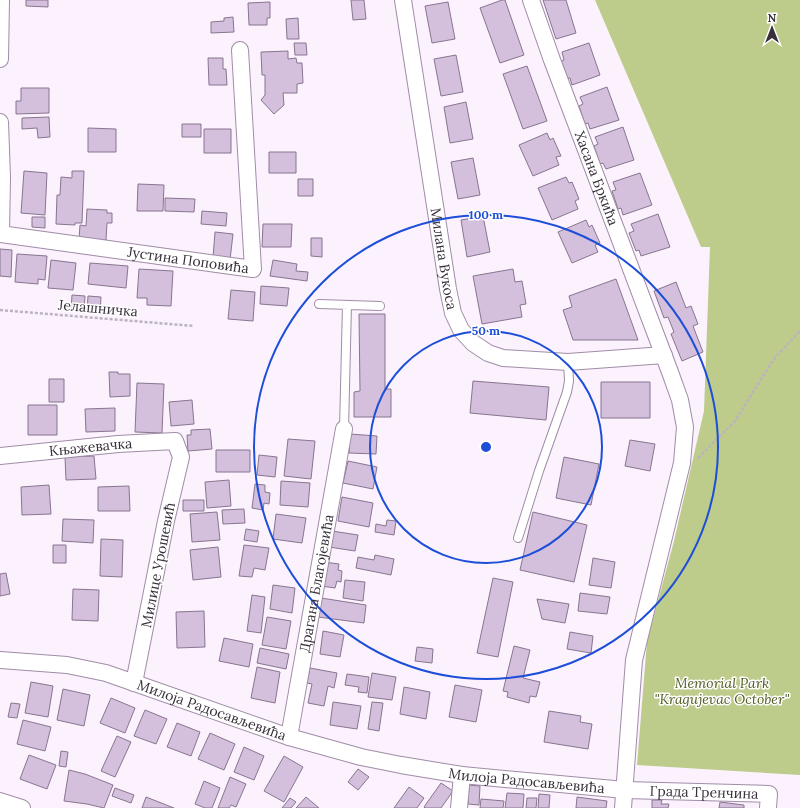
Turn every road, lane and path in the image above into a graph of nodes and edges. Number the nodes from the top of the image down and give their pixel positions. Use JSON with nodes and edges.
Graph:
{"nodes":[{"id":1,"x":1,"y":0,"type":"edge"},
{"id":2,"x":404,"y":0,"type":"edge"},
{"id":3,"x":531,"y":0,"type":"edge"},
{"id":4,"x":240,"y":50,"type":"dead end"},
{"id":5,"x":0,"y":59,"type":"edge"},
{"id":6,"x":0,"y":122,"type":"edge"},
{"id":7,"x":0,"y":234,"type":"edge"},
{"id":8,"x":319,"y":304,"type":"dead end"},
{"id":9,"x":347,"y":304,"type":"junction"},
{"id":10,"x":380,"y":306,"type":"dead end"},
{"id":11,"x":0,"y":310,"type":"edge"},
{"id":12,"x":194,"y":326,"type":"dead end"},
{"id":13,"x":800,"y":331,"type":"edge"},
{"id":14,"x":664,"y":355,"type":"junction"},
{"id":15,"x":568,"y":362,"type":"junction"},
{"id":16,"x":344,"y":429,"type":"joint"},
{"id":17,"x":178,"y":447,"type":"joint"},
{"id":18,"x":0,"y":456,"type":"edge"},
{"id":19,"x":678,"y":479,"type":"junction"},
{"id":20,"x":518,"y":538,"type":"dead end"},
{"id":21,"x":0,"y":660,"type":"edge"},
{"id":22,"x":134,"y":682,"type":"junction"},
{"id":23,"x":288,"y":737,"type":"junction"},
{"id":24,"x":462,"y":775,"type":"junction"},
{"id":25,"x":625,"y":790,"type":"junction"},
{"id":26,"x":0,"y":801,"type":"edge"},
{"id":27,"x":22,"y":808,"type":"edge"},
{"id":28,"x":459,"y":808,"type":"edge"},
{"id":29,"x":623,"y":808,"type":"edge"},
{"id":30,"x":768,"y":808,"type":"edge"}],
"edges":[{"from":1,"to":5,"type":"street"},
{"from":2,"to":15,"type":"street","name":"Милана Вукоса"},
{"from":3,"to":14,"type":"street","name":"Хасана Бркића"},
{"from":4,"to":7,"type":"street","name":"Јустина Поповића"},
{"from":6,"to":7,"type":"street"},
{"from":8,"to":9,"type":"lane"},
{"from":9,"to":10,"type":"lane"},
{"from":9,"to":16,"type":"lane"},
{"from":11,"to":12,"type":"path","name":"Јелашничка"},
{"from":13,"to":19,"type":"path"},
{"from":14,"to":15,"type":"street","name":"Милана Вукоса"},
{"from":14,"to":19,"type":"street","name":"Милоја Радосављевића"},
{"from":15,"to":20,"type":"lane"},
{"from":16,"to":23,"type":"street","name":"Драгана Благојевића"},
{"from":17,"to":18,"type":"street","name":"Књажевачка"},
{"from":17,"to":22,"type":"street","name":"Милице Урошевић"},
{"from":19,"to":25,"type":"street","name":"Милоја Радосављевића"},
{"from":21,"to":22,"type":"street","name":"Милоја Радосављевића"},
{"from":22,"to":23,"type":"street","name":"Милоја Радосављевића"},
{"from":23,"to":24,"type":"street","name":"Милоја Радосављевића"},
{"from":24,"to":25,"type":"street","name":"Милоја Радосављевића"},
{"from":24,"to":28,"type":"street"},
{"from":25,"to":29,"type":"street"},
{"from":25,"to":30,"type":"street","name":"Града Тренчина"},
{"from":26,"to":27,"type":"street"}]}
